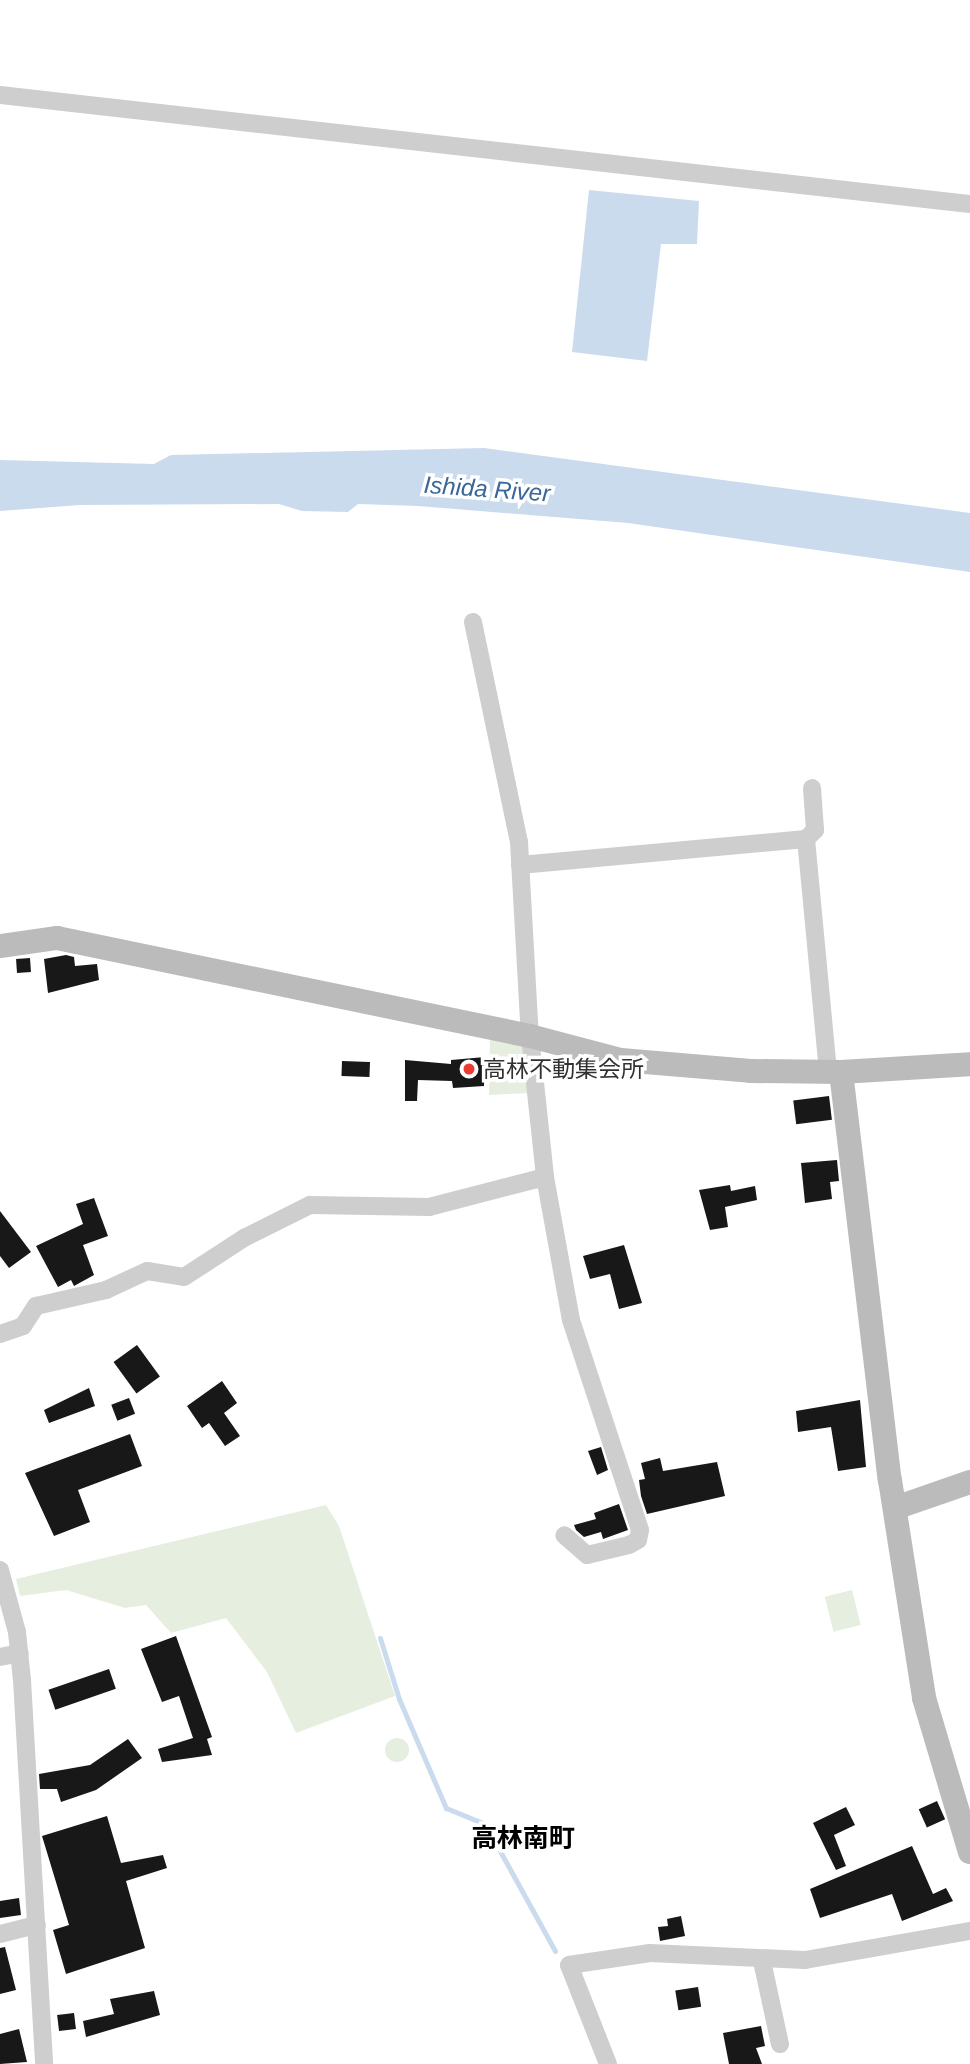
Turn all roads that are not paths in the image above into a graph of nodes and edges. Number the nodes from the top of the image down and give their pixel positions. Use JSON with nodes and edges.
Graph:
{"nodes":[{"id":1,"x":0,"y":95,"type":"edge"},
{"id":2,"x":970,"y":204,"type":"edge"},
{"id":3,"x":473,"y":622,"type":"dead end"},
{"id":4,"x":812,"y":788,"type":"dead end"},
{"id":5,"x":806,"y":839,"type":"junction"},
{"id":6,"x":520,"y":865,"type":"junction"},
{"id":7,"x":0,"y":946,"type":"edge"},
{"id":8,"x":530,"y":1036,"type":"junction"},
{"id":9,"x":970,"y":1063,"type":"edge"},
{"id":10,"x":835,"y":1072,"type":"junction"},
{"id":11,"x":545,"y":1177,"type":"junction"},
{"id":12,"x":0,"y":1334,"type":"edge"},
{"id":13,"x":970,"y":1482,"type":"edge"},
{"id":14,"x":895,"y":1507,"type":"junction"},
{"id":15,"x":564,"y":1535,"type":"dead end"},
{"id":16,"x":0,"y":1570,"type":"edge"},
{"id":17,"x":20,"y":1653,"type":"junction"},
{"id":18,"x":0,"y":1657,"type":"edge"},
{"id":19,"x":970,"y":1852,"type":"edge"},
{"id":20,"x":37,"y":1926,"type":"junction"},
{"id":21,"x":970,"y":1931,"type":"edge"},
{"id":22,"x":0,"y":1934,"type":"edge"},
{"id":23,"x":762,"y":1961,"type":"junction"},
{"id":24,"x":780,"y":2044,"type":"dead end"},
{"id":25,"x":44,"y":2064,"type":"edge"},
{"id":26,"x":608,"y":2064,"type":"edge"}],
"edges":[{"from":1,"to":2,"type":"street"},
{"from":3,"to":6,"type":"street"},
{"from":4,"to":5,"type":"street"},
{"from":5,"to":6,"type":"street"},
{"from":5,"to":10,"type":"street"},
{"from":6,"to":8,"type":"street"},
{"from":7,"to":8,"type":"street"},
{"from":8,"to":10,"type":"street"},
{"from":8,"to":11,"type":"street"},
{"from":9,"to":10,"type":"street"},
{"from":10,"to":14,"type":"street"},
{"from":11,"to":12,"type":"street"},
{"from":11,"to":15,"type":"street"},
{"from":13,"to":14,"type":"street"},
{"from":14,"to":19,"type":"street"},
{"from":16,"to":17,"type":"street"},
{"from":17,"to":18,"type":"street"},
{"from":17,"to":20,"type":"street"},
{"from":20,"to":22,"type":"street"},
{"from":20,"to":25,"type":"street"},
{"from":21,"to":23,"type":"street"},
{"from":23,"to":24,"type":"street"},
{"from":23,"to":26,"type":"street"}]}
